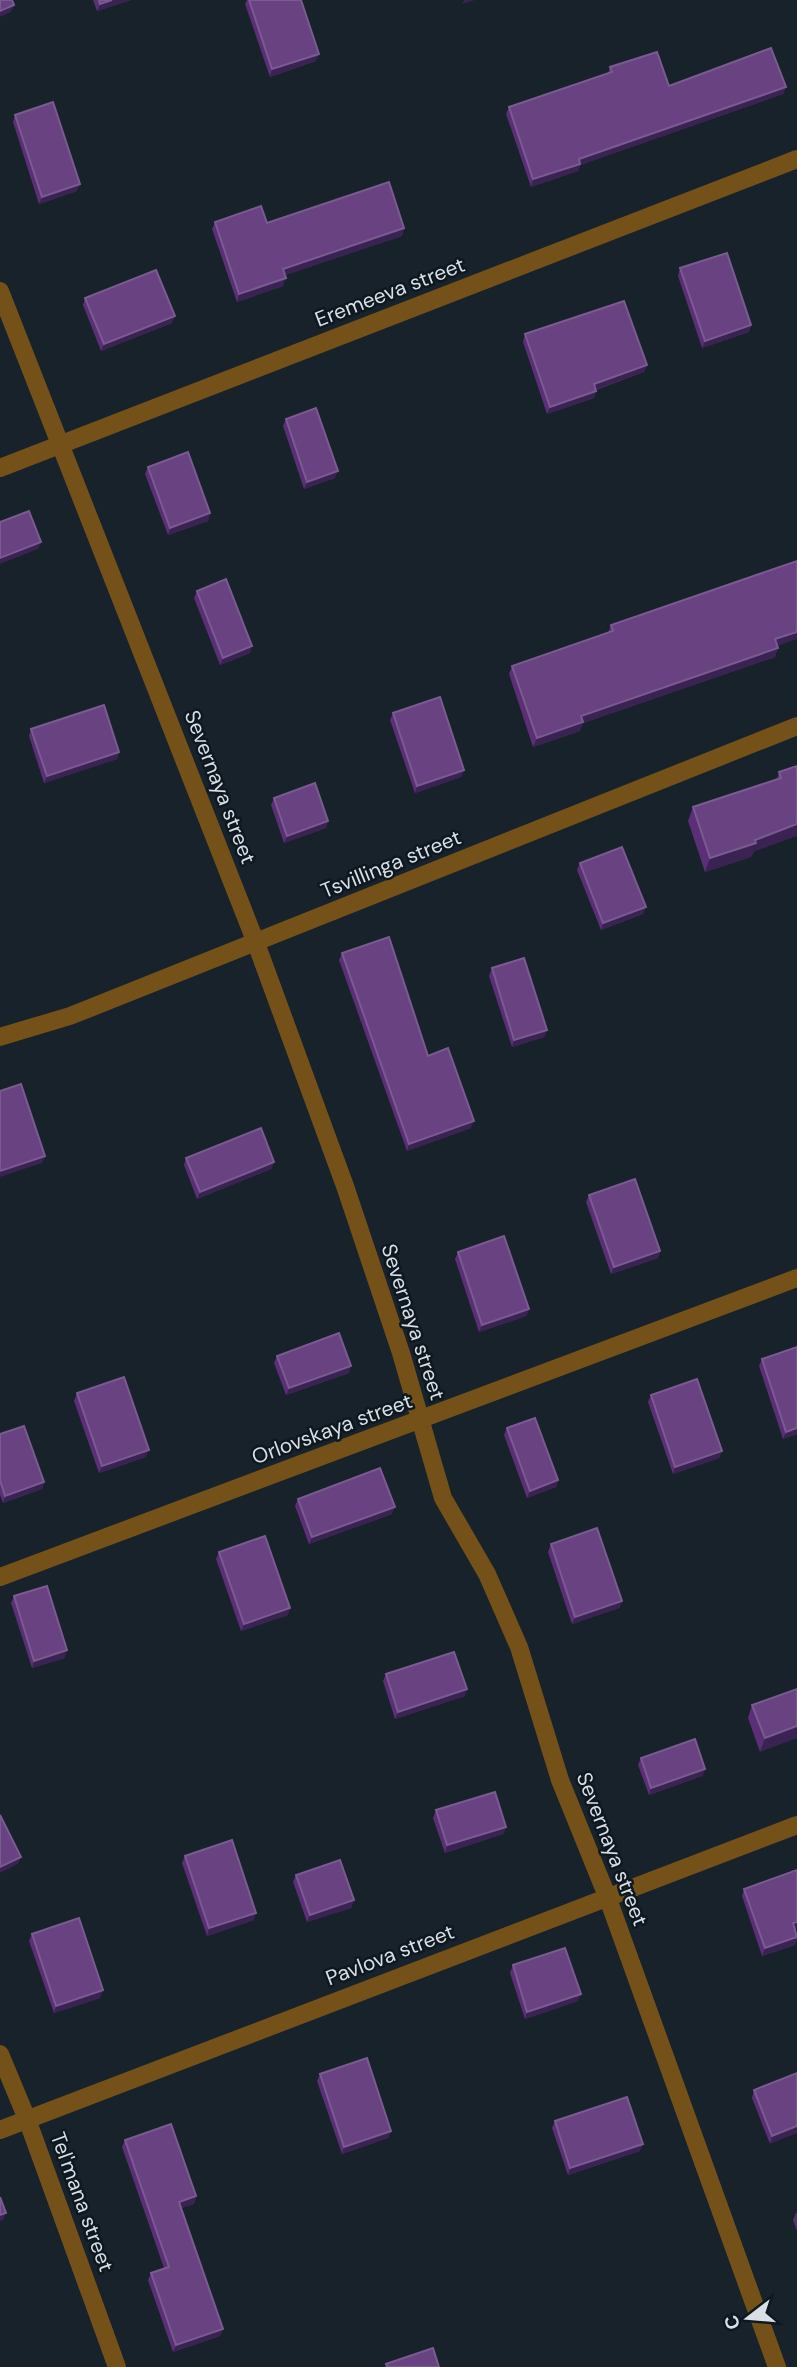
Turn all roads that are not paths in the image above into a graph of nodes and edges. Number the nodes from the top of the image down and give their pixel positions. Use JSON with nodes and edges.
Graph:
{"nodes":[{"id":1,"x":797,"y":159,"type":"edge"},
{"id":2,"x":0,"y":291,"type":"edge"},
{"id":3,"x":61,"y":444,"type":"junction"},
{"id":4,"x":0,"y":468,"type":"edge"},
{"id":5,"x":797,"y":726,"type":"edge"},
{"id":6,"x":256,"y":943,"type":"junction"},
{"id":7,"x":0,"y":1037,"type":"edge"},
{"id":8,"x":797,"y":1278,"type":"edge"},
{"id":9,"x":421,"y":1420,"type":"junction"},
{"id":10,"x":0,"y":1577,"type":"edge"},
{"id":11,"x":797,"y":1825,"type":"edge"},
{"id":12,"x":607,"y":1896,"type":"junction"},
{"id":13,"x":0,"y":2054,"type":"edge"},
{"id":14,"x":27,"y":2119,"type":"junction"},
{"id":15,"x":0,"y":2130,"type":"edge"},
{"id":16,"x":117,"y":2367,"type":"edge"},
{"id":17,"x":777,"y":2367,"type":"edge"}],
"edges":[{"from":1,"to":3,"type":"street","name":"Eremeeva street"},
{"from":2,"to":3,"type":"street","name":"Severnaya street"},
{"from":3,"to":4,"type":"street","name":"Eremeeva street"},
{"from":3,"to":6,"type":"street","name":"Severnaya street"},
{"from":5,"to":6,"type":"street","name":"Tsvillinga street"},
{"from":6,"to":7,"type":"street","name":"Tsvillinga street"},
{"from":6,"to":9,"type":"street","name":"Severnaya street"},
{"from":8,"to":9,"type":"street","name":"Orlovskaya street"},
{"from":9,"to":10,"type":"street","name":"Orlovskaya street"},
{"from":9,"to":12,"type":"street","name":"Severnaya street"},
{"from":11,"to":12,"type":"street","name":"Pavlova street"},
{"from":12,"to":14,"type":"street","name":"Pavlova street"},
{"from":12,"to":17,"type":"street","name":"Severnaya street"},
{"from":13,"to":14,"type":"street","name":"Tel'mana street"},
{"from":14,"to":15,"type":"street","name":"Pavlova street"},
{"from":14,"to":16,"type":"street","name":"Tel'mana street"}]}
